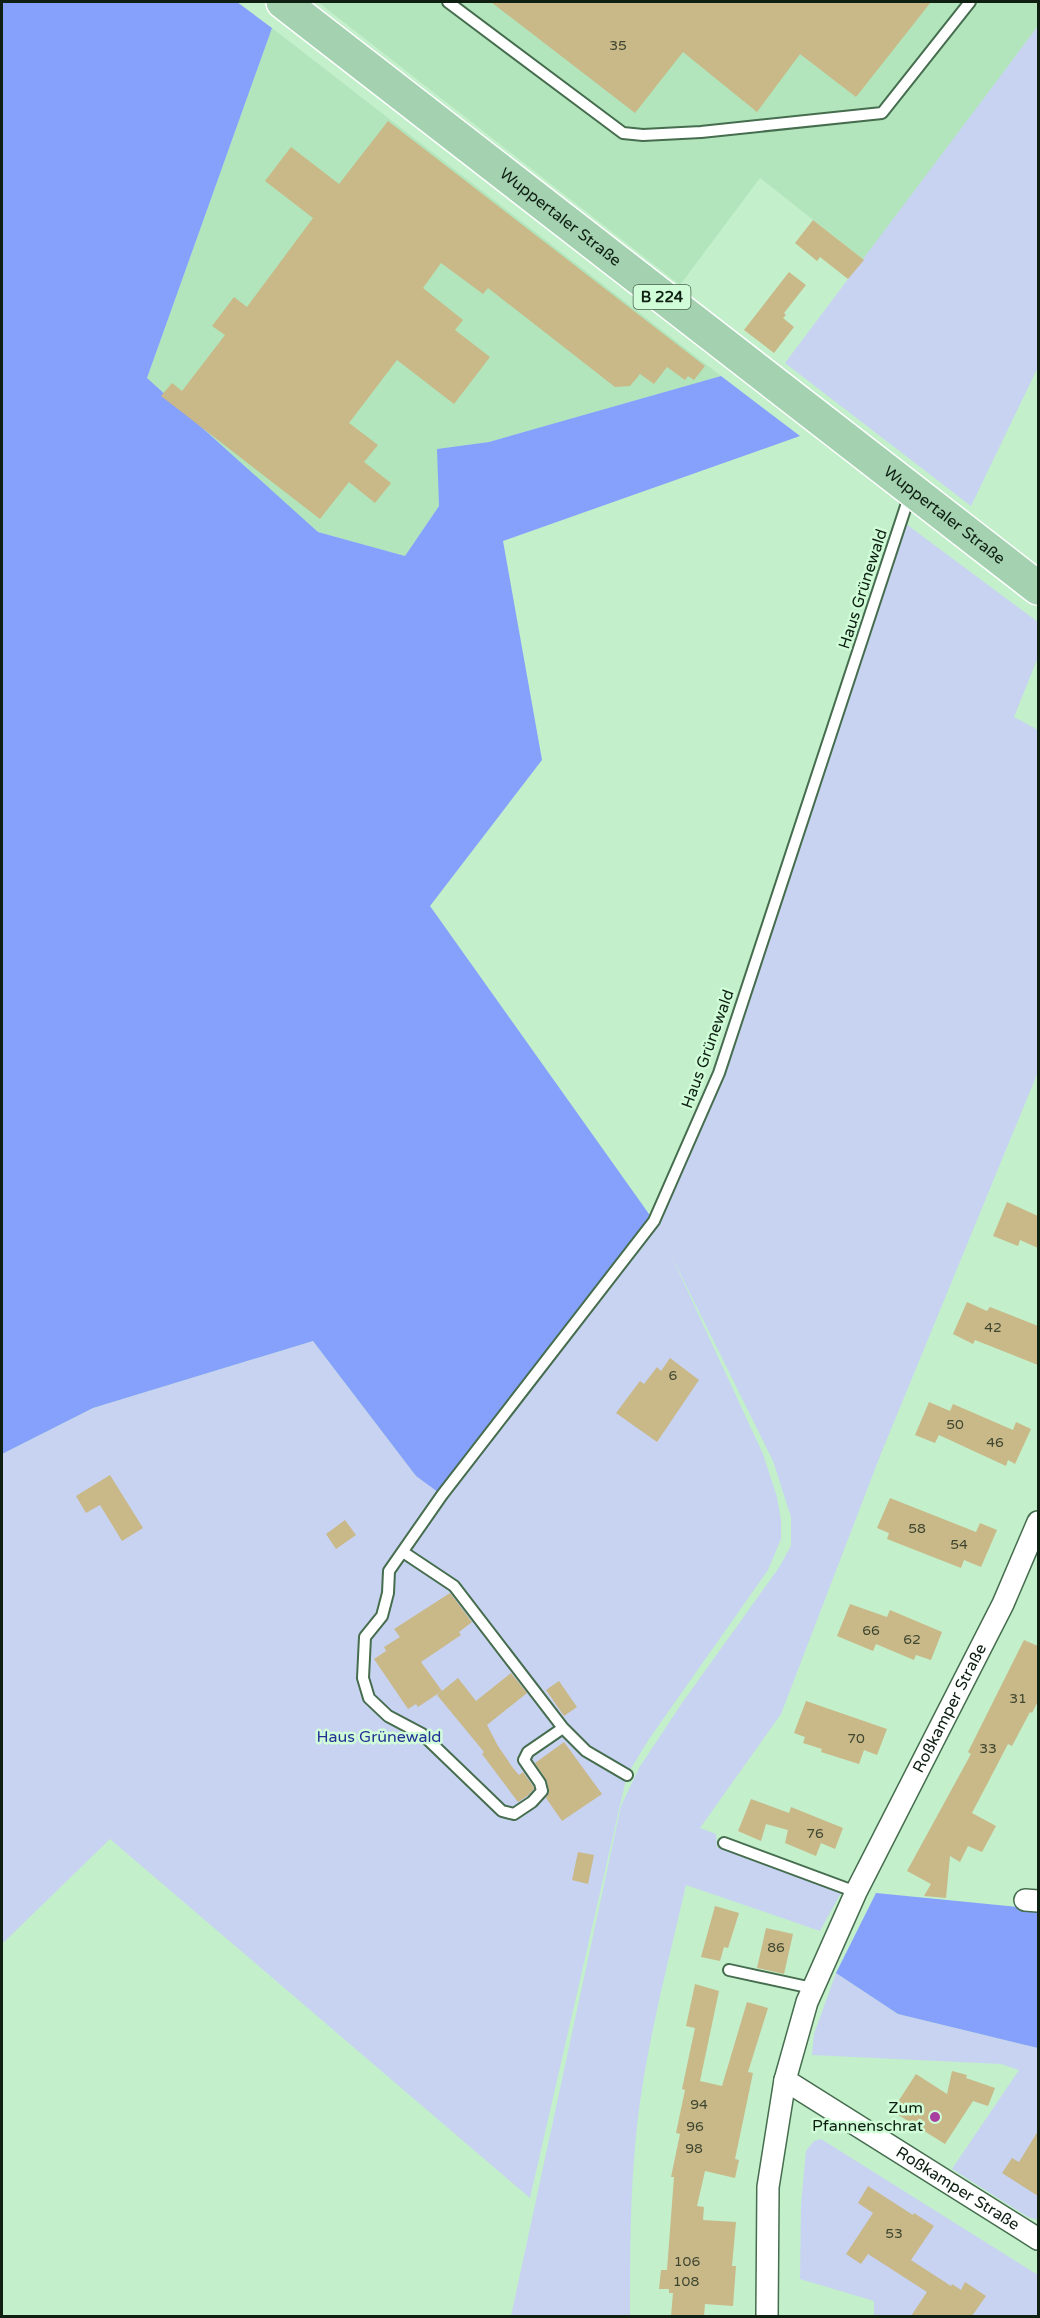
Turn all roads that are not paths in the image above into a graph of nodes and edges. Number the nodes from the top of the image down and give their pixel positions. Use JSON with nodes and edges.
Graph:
{"nodes":[{"id":1,"x":283,"y":2,"type":"edge"},
{"id":2,"x":448,"y":2,"type":"edge"},
{"id":3,"x":970,"y":2,"type":"edge"},
{"id":4,"x":912,"y":489,"type":"junction"},
{"id":5,"x":1038,"y":588,"type":"edge"},
{"id":6,"x":1038,"y":1522,"type":"edge"},
{"id":7,"x":403,"y":1552,"type":"junction"},
{"id":8,"x":563,"y":1728,"type":"junction"},
{"id":9,"x":627,"y":1775,"type":"dead end"},
{"id":10,"x":724,"y":1843,"type":"dead end"},
{"id":11,"x":856,"y":1892,"type":"junction"},
{"id":12,"x":729,"y":1970,"type":"dead end"},
{"id":13,"x":812,"y":1988,"type":"junction"},
{"id":14,"x":785,"y":2080,"type":"junction"},
{"id":15,"x":1038,"y":2239,"type":"edge"},
{"id":16,"x":767,"y":2316,"type":"edge"}],
"edges":[{"from":1,"to":4,"type":"main road","name":"Wuppertaler Straße","number":"B 224"},
{"from":2,"to":3,"type":"lane"},
{"from":4,"to":5,"type":"main road","name":"Wuppertaler Straße","number":"B 224"},
{"from":4,"to":7,"type":"lane","name":"Haus Grünewald"},
{"from":6,"to":11,"type":"street","name":"Roßkamper Straße"},
{"from":7,"to":8,"type":"lane"},
{"from":7,"to":8,"type":"lane","name":"Haus Grünewald"},
{"from":8,"to":9,"type":"lane"},
{"from":10,"to":11,"type":"lane"},
{"from":11,"to":13,"type":"street","name":"Roßkamper Straße"},
{"from":12,"to":13,"type":"lane"},
{"from":13,"to":14,"type":"street","name":"Roßkamper Straße"},
{"from":14,"to":15,"type":"street","name":"Roßkamper Straße"},
{"from":14,"to":16,"type":"street","name":"Roßkamper Straße"}]}
